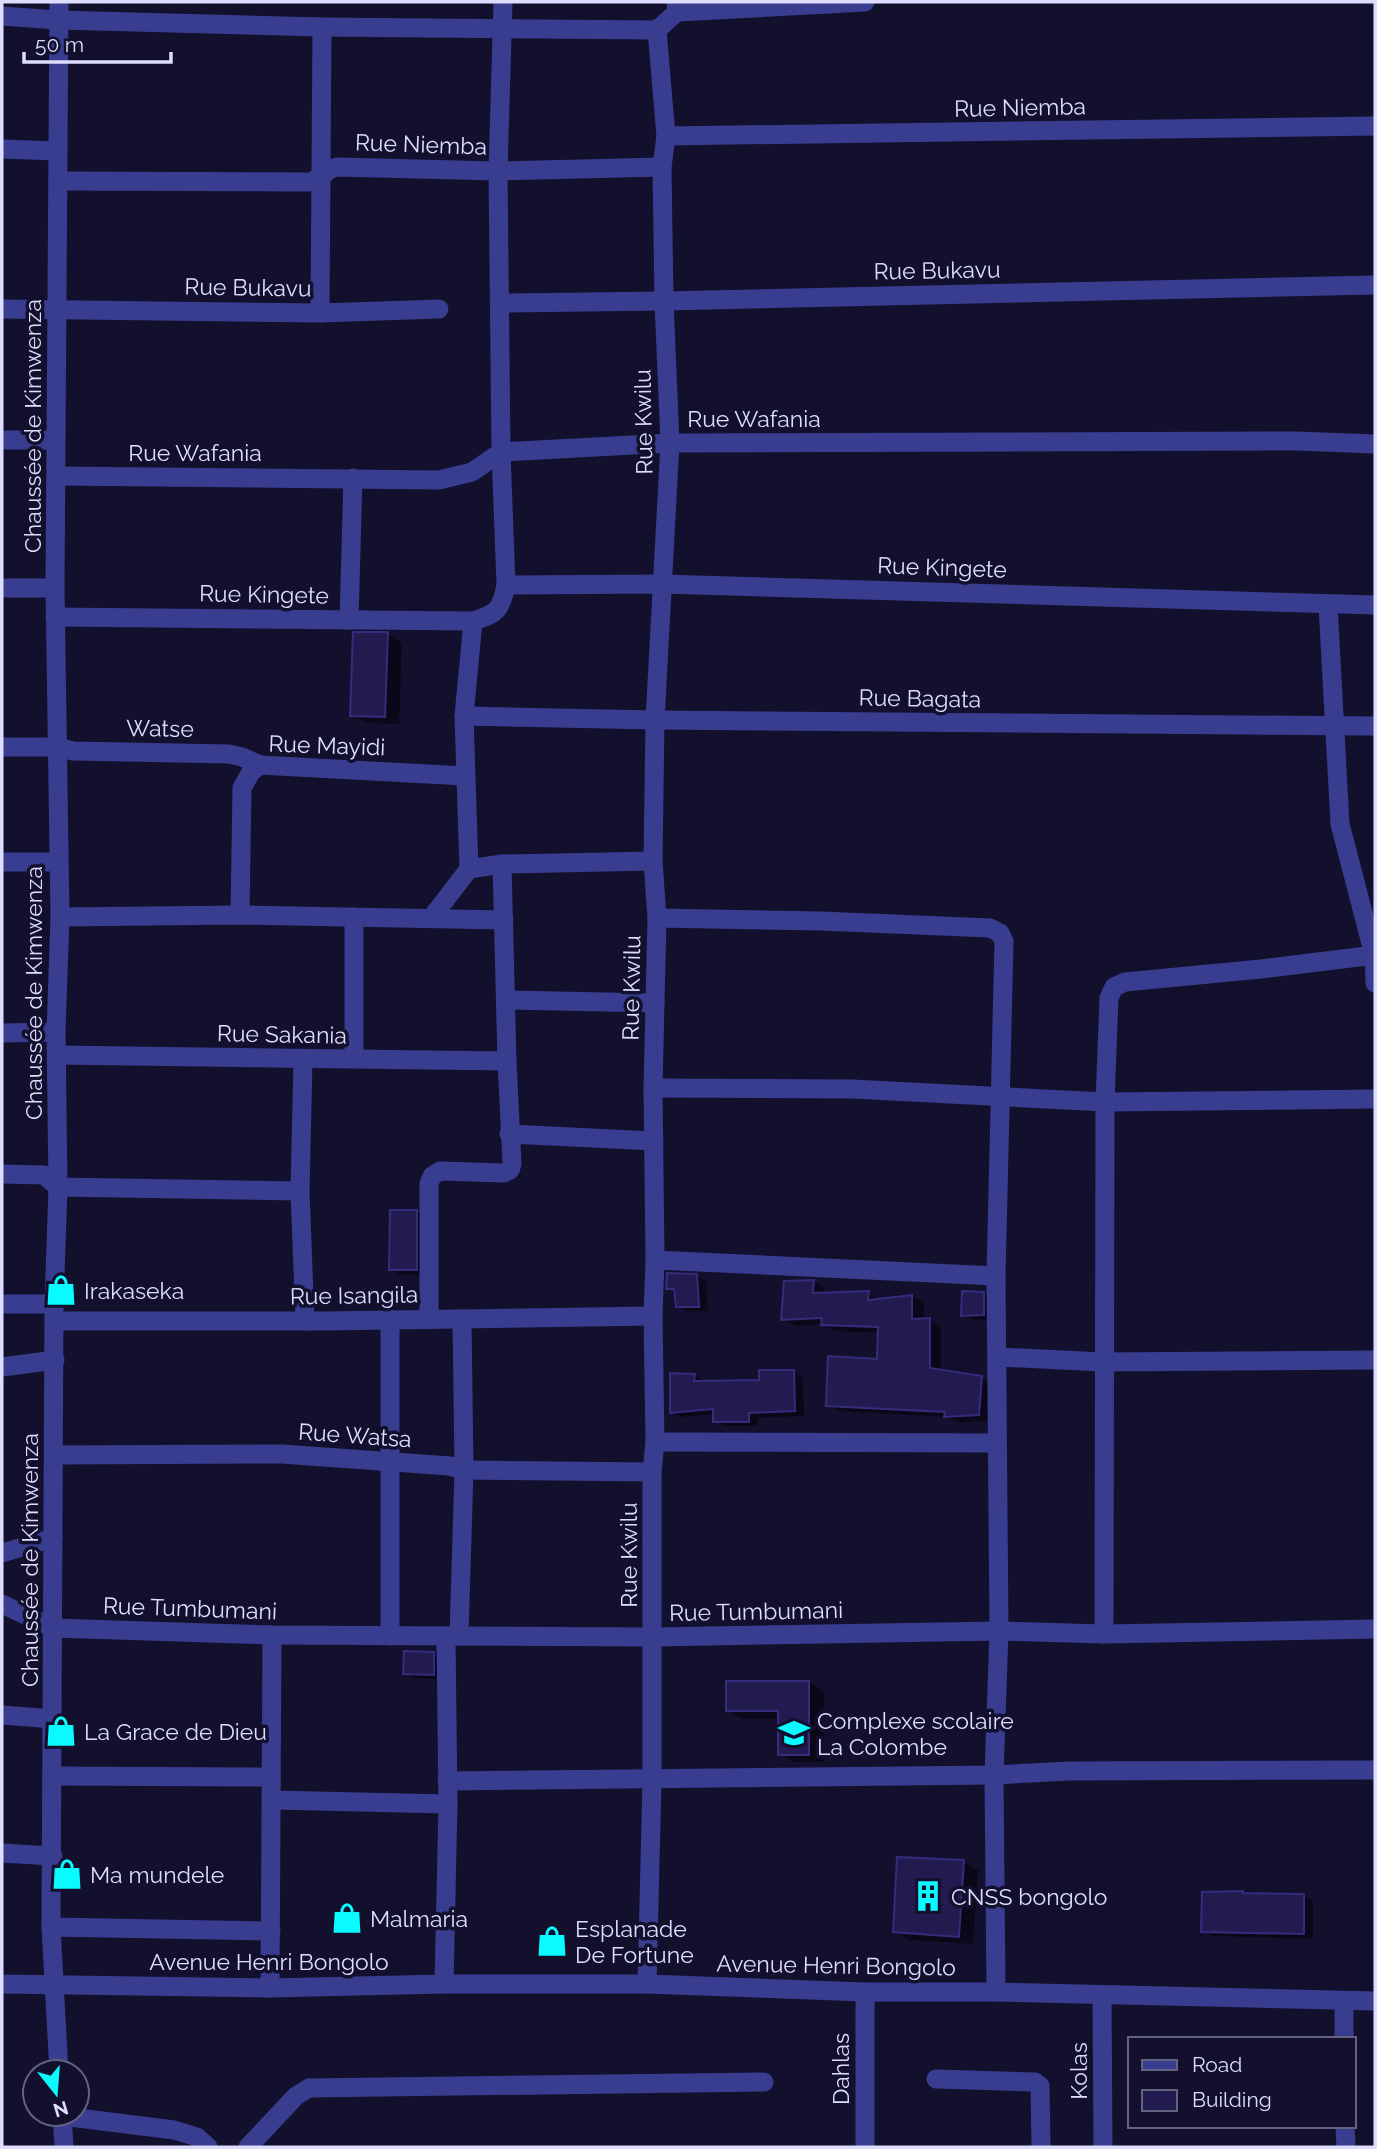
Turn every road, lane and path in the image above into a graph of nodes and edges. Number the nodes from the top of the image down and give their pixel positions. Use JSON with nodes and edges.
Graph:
{"nodes":[{"id":1,"x":503,"y":2,"type":"edge"},
{"id":2,"x":865,"y":2,"type":"edge"},
{"id":3,"x":676,"y":7,"type":"edge"},
{"id":4,"x":58,"y":11,"type":"edge"},
{"id":5,"x":2,"y":16,"type":"edge"},
{"id":6,"x":322,"y":27,"type":"junction"},
{"id":7,"x":502,"y":28,"type":"junction"},
{"id":8,"x":657,"y":30,"type":"junction"},
{"id":9,"x":1375,"y":126,"type":"edge"},
{"id":10,"x":666,"y":136,"type":"junction"},
{"id":11,"x":2,"y":149,"type":"edge"},
{"id":12,"x":58,"y":151,"type":"junction"},
{"id":13,"x":662,"y":167,"type":"junction"},
{"id":14,"x":498,"y":171,"type":"junction"},
{"id":15,"x":322,"y":177,"type":"junction"},
{"id":16,"x":58,"y":181,"type":"junction"},
{"id":17,"x":1375,"y":285,"type":"edge"},
{"id":18,"x":664,"y":301,"type":"junction"},
{"id":19,"x":500,"y":303,"type":"junction"},
{"id":20,"x":2,"y":309,"type":"edge"},
{"id":21,"x":57,"y":309,"type":"junction"},
{"id":22,"x":439,"y":309,"type":"dead end"},
{"id":23,"x":320,"y":313,"type":"junction"},
{"id":24,"x":2,"y":440,"type":"edge"},
{"id":25,"x":56,"y":440,"type":"junction"},
{"id":26,"x":670,"y":443,"type":"junction"},
{"id":27,"x":1375,"y":444,"type":"edge"},
{"id":28,"x":501,"y":452,"type":"junction"},
{"id":29,"x":56,"y":476,"type":"junction"},
{"id":30,"x":353,"y":478,"type":"junction"},
{"id":31,"x":662,"y":584,"type":"junction"},
{"id":32,"x":506,"y":585,"type":"junction"},
{"id":33,"x":2,"y":588,"type":"edge"},
{"id":34,"x":55,"y":588,"type":"junction"},
{"id":35,"x":1328,"y":604,"type":"junction"},
{"id":36,"x":1375,"y":605,"type":"edge"},
{"id":37,"x":55,"y":617,"type":"junction"},
{"id":38,"x":349,"y":620,"type":"junction"},
{"id":39,"x":473,"y":621,"type":"junction"},
{"id":40,"x":464,"y":716,"type":"junction"},
{"id":41,"x":656,"y":720,"type":"junction"},
{"id":42,"x":1375,"y":726,"type":"edge"},
{"id":43,"x":1334,"y":727,"type":"junction"},
{"id":44,"x":2,"y":747,"type":"edge"},
{"id":45,"x":57,"y":747,"type":"junction"},
{"id":46,"x":260,"y":765,"type":"junction"},
{"id":47,"x":465,"y":776,"type":"junction"},
{"id":48,"x":653,"y":861,"type":"junction"},
{"id":49,"x":2,"y":862,"type":"edge"},
{"id":50,"x":57,"y":862,"type":"junction"},
{"id":51,"x":502,"y":864,"type":"junction"},
{"id":52,"x":468,"y":869,"type":"junction"},
{"id":53,"x":240,"y":915,"type":"junction"},
{"id":54,"x":354,"y":917,"type":"junction"},
{"id":55,"x":432,"y":917,"type":"junction"},
{"id":56,"x":60,"y":918,"type":"junction"},
{"id":57,"x":657,"y":918,"type":"junction"},
{"id":58,"x":504,"y":920,"type":"junction"},
{"id":59,"x":1375,"y":955,"type":"edge"},
{"id":60,"x":1375,"y":983,"type":"edge"},
{"id":61,"x":506,"y":1000,"type":"junction"},
{"id":62,"x":655,"y":1003,"type":"junction"},
{"id":63,"x":56,"y":1032,"type":"junction"},
{"id":64,"x":2,"y":1033,"type":"edge"},
{"id":65,"x":57,"y":1055,"type":"junction"},
{"id":66,"x":303,"y":1059,"type":"junction"},
{"id":67,"x":354,"y":1059,"type":"junction"},
{"id":68,"x":507,"y":1061,"type":"junction"},
{"id":69,"x":653,"y":1088,"type":"junction"},
{"id":70,"x":1001,"y":1097,"type":"junction"},
{"id":71,"x":1375,"y":1098,"type":"edge"},
{"id":72,"x":1105,"y":1102,"type":"junction"},
{"id":73,"x":509,"y":1134,"type":"junction"},
{"id":74,"x":654,"y":1141,"type":"junction"},
{"id":75,"x":2,"y":1174,"type":"edge"},
{"id":76,"x":58,"y":1187,"type":"junction"},
{"id":77,"x":300,"y":1191,"type":"junction"},
{"id":78,"x":655,"y":1260,"type":"junction"},
{"id":79,"x":996,"y":1276,"type":"junction"},
{"id":80,"x":2,"y":1304,"type":"edge"},
{"id":81,"x":55,"y":1313,"type":"junction"},
{"id":82,"x":653,"y":1316,"type":"junction"},
{"id":83,"x":390,"y":1319,"type":"junction"},
{"id":84,"x":429,"y":1319,"type":"junction"},
{"id":85,"x":463,"y":1319,"type":"junction"},
{"id":86,"x":305,"y":1321,"type":"junction"},
{"id":87,"x":998,"y":1357,"type":"junction"},
{"id":88,"x":55,"y":1360,"type":"junction"},
{"id":89,"x":1375,"y":1360,"type":"edge"},
{"id":90,"x":1103,"y":1362,"type":"junction"},
{"id":91,"x":2,"y":1367,"type":"edge"},
{"id":92,"x":654,"y":1442,"type":"junction"},
{"id":93,"x":997,"y":1443,"type":"junction"},
{"id":94,"x":54,"y":1454,"type":"junction"},
{"id":95,"x":391,"y":1461,"type":"junction"},
{"id":96,"x":464,"y":1471,"type":"junction"},
{"id":97,"x":652,"y":1472,"type":"junction"},
{"id":98,"x":53,"y":1538,"type":"junction"},
{"id":99,"x":2,"y":1553,"type":"edge"},
{"id":100,"x":2,"y":1604,"type":"edge"},
{"id":101,"x":53,"y":1628,"type":"junction"},
{"id":102,"x":1375,"y":1629,"type":"edge"},
{"id":103,"x":999,"y":1631,"type":"junction"},
{"id":104,"x":1104,"y":1634,"type":"junction"},
{"id":105,"x":272,"y":1635,"type":"junction"},
{"id":106,"x":390,"y":1636,"type":"junction"},
{"id":107,"x":453,"y":1636,"type":"junction"},
{"id":108,"x":653,"y":1637,"type":"junction"},
{"id":109,"x":2,"y":1714,"type":"edge"},
{"id":110,"x":53,"y":1719,"type":"junction"},
{"id":111,"x":1375,"y":1770,"type":"edge"},
{"id":112,"x":53,"y":1776,"type":"junction"},
{"id":113,"x":994,"y":1776,"type":"junction"},
{"id":114,"x":270,"y":1777,"type":"junction"},
{"id":115,"x":447,"y":1780,"type":"junction"},
{"id":116,"x":653,"y":1780,"type":"junction"},
{"id":117,"x":272,"y":1800,"type":"junction"},
{"id":118,"x":448,"y":1804,"type":"junction"},
{"id":119,"x":2,"y":1853,"type":"edge"},
{"id":120,"x":53,"y":1856,"type":"junction"},
{"id":121,"x":51,"y":1927,"type":"junction"},
{"id":122,"x":271,"y":1931,"type":"junction"},
{"id":123,"x":2,"y":1984,"type":"edge"},
{"id":124,"x":53,"y":1984,"type":"junction"},
{"id":125,"x":444,"y":1984,"type":"junction"},
{"id":126,"x":647,"y":1984,"type":"junction"},
{"id":127,"x":270,"y":1988,"type":"junction"},
{"id":128,"x":865,"y":1992,"type":"junction"},
{"id":129,"x":996,"y":1992,"type":"junction"},
{"id":130,"x":1102,"y":1995,"type":"junction"},
{"id":131,"x":1375,"y":2000,"type":"edge"},
{"id":132,"x":1344,"y":2001,"type":"junction"},
{"id":133,"x":1345,"y":2037,"type":"edge"},
{"id":134,"x":58,"y":2058,"type":"edge"},
{"id":135,"x":936,"y":2079,"type":"dead end"},
{"id":136,"x":764,"y":2082,"type":"dead end"},
{"id":137,"x":91,"y":2119,"type":"edge"},
{"id":138,"x":63,"y":2128,"type":"edge"},
{"id":139,"x":1345,"y":2128,"type":"edge"},
{"id":140,"x":64,"y":2147,"type":"edge"},
{"id":141,"x":208,"y":2147,"type":"edge"},
{"id":142,"x":248,"y":2147,"type":"edge"},
{"id":143,"x":864,"y":2147,"type":"edge"},
{"id":144,"x":1041,"y":2147,"type":"edge"},
{"id":145,"x":1103,"y":2147,"type":"edge"},
{"id":146,"x":1346,"y":2147,"type":"edge"}],
"edges":[{"from":1,"to":7,"type":"street"},
{"from":2,"to":3,"type":"street"},
{"from":3,"to":8,"type":"street"},
{"from":4,"to":5,"type":"street"},
{"from":4,"to":6,"type":"street"},
{"from":4,"to":12,"type":"street","name":"Chaussée de Kimwenza"},
{"from":6,"to":7,"type":"street"},
{"from":6,"to":15,"type":"street"},
{"from":7,"to":8,"type":"street"},
{"from":7,"to":14,"type":"street"},
{"from":8,"to":10,"type":"street","name":"Rue Kwilu"},
{"from":9,"to":10,"type":"street","name":"Rue Niemba"},
{"from":10,"to":13,"type":"street","name":"Rue Kwilu"},
{"from":11,"to":12,"type":"street"},
{"from":12,"to":16,"type":"street","name":"Chaussée de Kimwenza"},
{"from":13,"to":14,"type":"street","name":"Rue Niemba"},
{"from":13,"to":18,"type":"street","name":"Rue Kwilu"},
{"from":14,"to":15,"type":"street","name":"Rue Niemba"},
{"from":14,"to":19,"type":"street"},
{"from":15,"to":16,"type":"street","name":"Rue Niemba"},
{"from":15,"to":23,"type":"street"},
{"from":16,"to":21,"type":"street","name":"Chaussée de Kimwenza"},
{"from":17,"to":18,"type":"street","name":"Rue Bukavu"},
{"from":18,"to":19,"type":"street","name":"Rue Bukavu"},
{"from":18,"to":26,"type":"street","name":"Rue Kwilu"},
{"from":19,"to":28,"type":"street"},
{"from":20,"to":21,"type":"street","name":"Rue Bukavu"},
{"from":21,"to":23,"type":"street","name":"Rue Bukavu"},
{"from":21,"to":25,"type":"street","name":"Chaussée de Kimwenza"},
{"from":22,"to":23,"type":"street","name":"Rue Bukavu"},
{"from":24,"to":25,"type":"street"},
{"from":25,"to":29,"type":"street","name":"Chaussée de Kimwenza"},
{"from":26,"to":27,"type":"street","name":"Rue Wafania"},
{"from":26,"to":28,"type":"street","name":"Rue Wafania"},
{"from":26,"to":31,"type":"street","name":"Rue Kwilu"},
{"from":28,"to":30,"type":"street","name":"Rue Wafania"},
{"from":28,"to":32,"type":"street"},
{"from":29,"to":30,"type":"street","name":"Rue Wafania"},
{"from":29,"to":34,"type":"street","name":"Chaussée de Kimwenza"},
{"from":30,"to":38,"type":"street"},
{"from":31,"to":32,"type":"street","name":"Rue Kingete"},
{"from":31,"to":35,"type":"street","name":"Rue Kingete"},
{"from":31,"to":41,"type":"street","name":"Rue Kwilu"},
{"from":32,"to":39,"type":"street"},
{"from":33,"to":34,"type":"street"},
{"from":34,"to":37,"type":"street","name":"Chaussée de Kimwenza"},
{"from":35,"to":36,"type":"street","name":"Rue Kingete"},
{"from":35,"to":43,"type":"street"},
{"from":37,"to":38,"type":"street","name":"Rue Kingete"},
{"from":37,"to":45,"type":"street","name":"Chaussée de Kimwenza"},
{"from":38,"to":39,"type":"street","name":"Rue Kingete"},
{"from":39,"to":40,"type":"street"},
{"from":40,"to":41,"type":"street","name":"Rue Bagata"},
{"from":40,"to":47,"type":"street"},
{"from":41,"to":43,"type":"street","name":"Rue Bagata"},
{"from":41,"to":48,"type":"street","name":"Rue Kwilu"},
{"from":42,"to":43,"type":"street","name":"Rue Bagata"},
{"from":43,"to":59,"type":"street"},
{"from":44,"to":45,"type":"street","name":"Watse"},
{"from":45,"to":46,"type":"street","name":"Watse"},
{"from":45,"to":50,"type":"street","name":"Chaussée de Kimwenza"},
{"from":46,"to":47,"type":"street","name":"Rue Mayidi"},
{"from":46,"to":53,"type":"street","name":"Rue Mayidi"},
{"from":47,"to":52,"type":"street"},
{"from":48,"to":51,"type":"street"},
{"from":48,"to":57,"type":"street","name":"Rue Kwilu"},
{"from":49,"to":50,"type":"street"},
{"from":50,"to":56,"type":"street","name":"Chaussée de Kimwenza"},
{"from":51,"to":52,"type":"street"},
{"from":51,"to":58,"type":"street"},
{"from":52,"to":55,"type":"street"},
{"from":53,"to":54,"type":"street"},
{"from":53,"to":56,"type":"street"},
{"from":54,"to":55,"type":"street"},
{"from":54,"to":67,"type":"street"},
{"from":55,"to":58,"type":"street"},
{"from":56,"to":63,"type":"street","name":"Chaussée de Kimwenza"},
{"from":57,"to":62,"type":"street","name":"Rue Kwilu"},
{"from":57,"to":70,"type":"street"},
{"from":58,"to":61,"type":"street"},
{"from":59,"to":60,"type":"street"},
{"from":59,"to":72,"type":"street"},
{"from":61,"to":62,"type":"street"},
{"from":61,"to":68,"type":"street"},
{"from":62,"to":69,"type":"street","name":"Rue Kwilu"},
{"from":63,"to":64,"type":"street"},
{"from":63,"to":65,"type":"street","name":"Chaussée de Kimwenza"},
{"from":65,"to":66,"type":"street","name":"Rue Sakania"},
{"from":65,"to":76,"type":"street","name":"Chaussée de Kimwenza"},
{"from":66,"to":67,"type":"street","name":"Rue Sakania"},
{"from":66,"to":77,"type":"street"},
{"from":67,"to":68,"type":"street","name":"Rue Sakania"},
{"from":68,"to":73,"type":"street"},
{"from":69,"to":70,"type":"street"},
{"from":69,"to":74,"type":"street","name":"Rue Kwilu"},
{"from":70,"to":72,"type":"street"},
{"from":70,"to":79,"type":"street"},
{"from":71,"to":72,"type":"street"},
{"from":72,"to":90,"type":"street"},
{"from":73,"to":74,"type":"street"},
{"from":73,"to":84,"type":"street"},
{"from":74,"to":78,"type":"street","name":"Rue Kwilu"},
{"from":75,"to":76,"type":"street"},
{"from":76,"to":77,"type":"street"},
{"from":76,"to":81,"type":"street","name":"Chaussée de Kimwenza"},
{"from":77,"to":86,"type":"street"},
{"from":78,"to":79,"type":"street"},
{"from":78,"to":82,"type":"street","name":"Rue Kwilu"},
{"from":79,"to":87,"type":"street"},
{"from":80,"to":81,"type":"street","name":"Rue Isangila"},
{"from":81,"to":86,"type":"street","name":"Rue Isangila"},
{"from":81,"to":88,"type":"street","name":"Chaussée de Kimwenza"},
{"from":82,"to":85,"type":"street","name":"Rue Isangila"},
{"from":82,"to":92,"type":"street","name":"Rue Kwilu"},
{"from":83,"to":84,"type":"street","name":"Rue Isangila"},
{"from":83,"to":86,"type":"street","name":"Rue Isangila"},
{"from":83,"to":95,"type":"street"},
{"from":84,"to":85,"type":"street","name":"Rue Isangila"},
{"from":85,"to":96,"type":"street"},
{"from":87,"to":90,"type":"street"},
{"from":87,"to":93,"type":"street"},
{"from":88,"to":91,"type":"street"},
{"from":88,"to":94,"type":"street","name":"Chaussée de Kimwenza"},
{"from":89,"to":90,"type":"street"},
{"from":90,"to":104,"type":"street"},
{"from":92,"to":93,"type":"street"},
{"from":92,"to":97,"type":"street","name":"Rue Kwilu"},
{"from":93,"to":103,"type":"street"},
{"from":94,"to":95,"type":"street","name":"Rue Watsa"},
{"from":94,"to":98,"type":"street","name":"Chaussée de Kimwenza"},
{"from":95,"to":96,"type":"street","name":"Rue Watsa"},
{"from":95,"to":106,"type":"street"},
{"from":96,"to":97,"type":"street","name":"Rue Watsa"},
{"from":96,"to":107,"type":"street"},
{"from":97,"to":108,"type":"street","name":"Rue Kwilu"},
{"from":98,"to":99,"type":"street"},
{"from":98,"to":101,"type":"street","name":"Chaussée de Kimwenza"},
{"from":100,"to":101,"type":"street"},
{"from":101,"to":105,"type":"street","name":"Rue Tumbumani"},
{"from":101,"to":110,"type":"street","name":"Chaussée de Kimwenza"},
{"from":102,"to":104,"type":"street","name":"Rue Tumbumani"},
{"from":103,"to":104,"type":"street","name":"Rue Tumbumani"},
{"from":103,"to":108,"type":"street","name":"Rue Tumbumani"},
{"from":103,"to":113,"type":"street"},
{"from":105,"to":106,"type":"street","name":"Rue Tumbumani"},
{"from":105,"to":114,"type":"street"},
{"from":106,"to":107,"type":"street","name":"Rue Tumbumani"},
{"from":107,"to":108,"type":"street","name":"Rue Tumbumani"},
{"from":107,"to":115,"type":"street"},
{"from":108,"to":116,"type":"street","name":"Rue Kwilu"},
{"from":109,"to":110,"type":"street"},
{"from":110,"to":112,"type":"street","name":"Chaussée de Kimwenza"},
{"from":111,"to":113,"type":"street"},
{"from":112,"to":114,"type":"street"},
{"from":112,"to":120,"type":"street","name":"Chaussée de Kimwenza"},
{"from":113,"to":116,"type":"street"},
{"from":113,"to":129,"type":"street"},
{"from":114,"to":117,"type":"street"},
{"from":115,"to":116,"type":"street"},
{"from":115,"to":118,"type":"street"},
{"from":116,"to":126,"type":"street","name":"Rue Kwilu"},
{"from":117,"to":118,"type":"street"},
{"from":117,"to":122,"type":"street"},
{"from":118,"to":125,"type":"street"},
{"from":119,"to":120,"type":"street"},
{"from":120,"to":121,"type":"street","name":"Chaussée de Kimwenza"},
{"from":121,"to":122,"type":"street"},
{"from":121,"to":124,"type":"street","name":"Chaussée de Kimwenza"},
{"from":122,"to":127,"type":"street"},
{"from":123,"to":124,"type":"street","name":"Avenue Henri Bongolo"},
{"from":124,"to":127,"type":"street","name":"Avenue Henri Bongolo"},
{"from":124,"to":134,"type":"street","name":"Chaussée de Kimwenza"},
{"from":125,"to":126,"type":"street","name":"Avenue Henri Bongolo"},
{"from":125,"to":127,"type":"street","name":"Avenue Henri Bongolo"},
{"from":126,"to":128,"type":"street","name":"Avenue Henri Bongolo"},
{"from":128,"to":129,"type":"street","name":"Avenue Henri Bongolo"},
{"from":128,"to":143,"type":"street","name":"Dahlas"},
{"from":129,"to":130,"type":"street","name":"Avenue Henri Bongolo"},
{"from":130,"to":132,"type":"street","name":"Avenue Henri Bongolo"},
{"from":130,"to":145,"type":"street","name":"Kolas"},
{"from":131,"to":132,"type":"street","name":"Avenue Henri Bongolo"},
{"from":132,"to":133,"type":"street"},
{"from":135,"to":144,"type":"street"},
{"from":136,"to":142,"type":"street"},
{"from":137,"to":141,"type":"street"},
{"from":138,"to":140,"type":"street"},
{"from":139,"to":146,"type":"street"}]}
